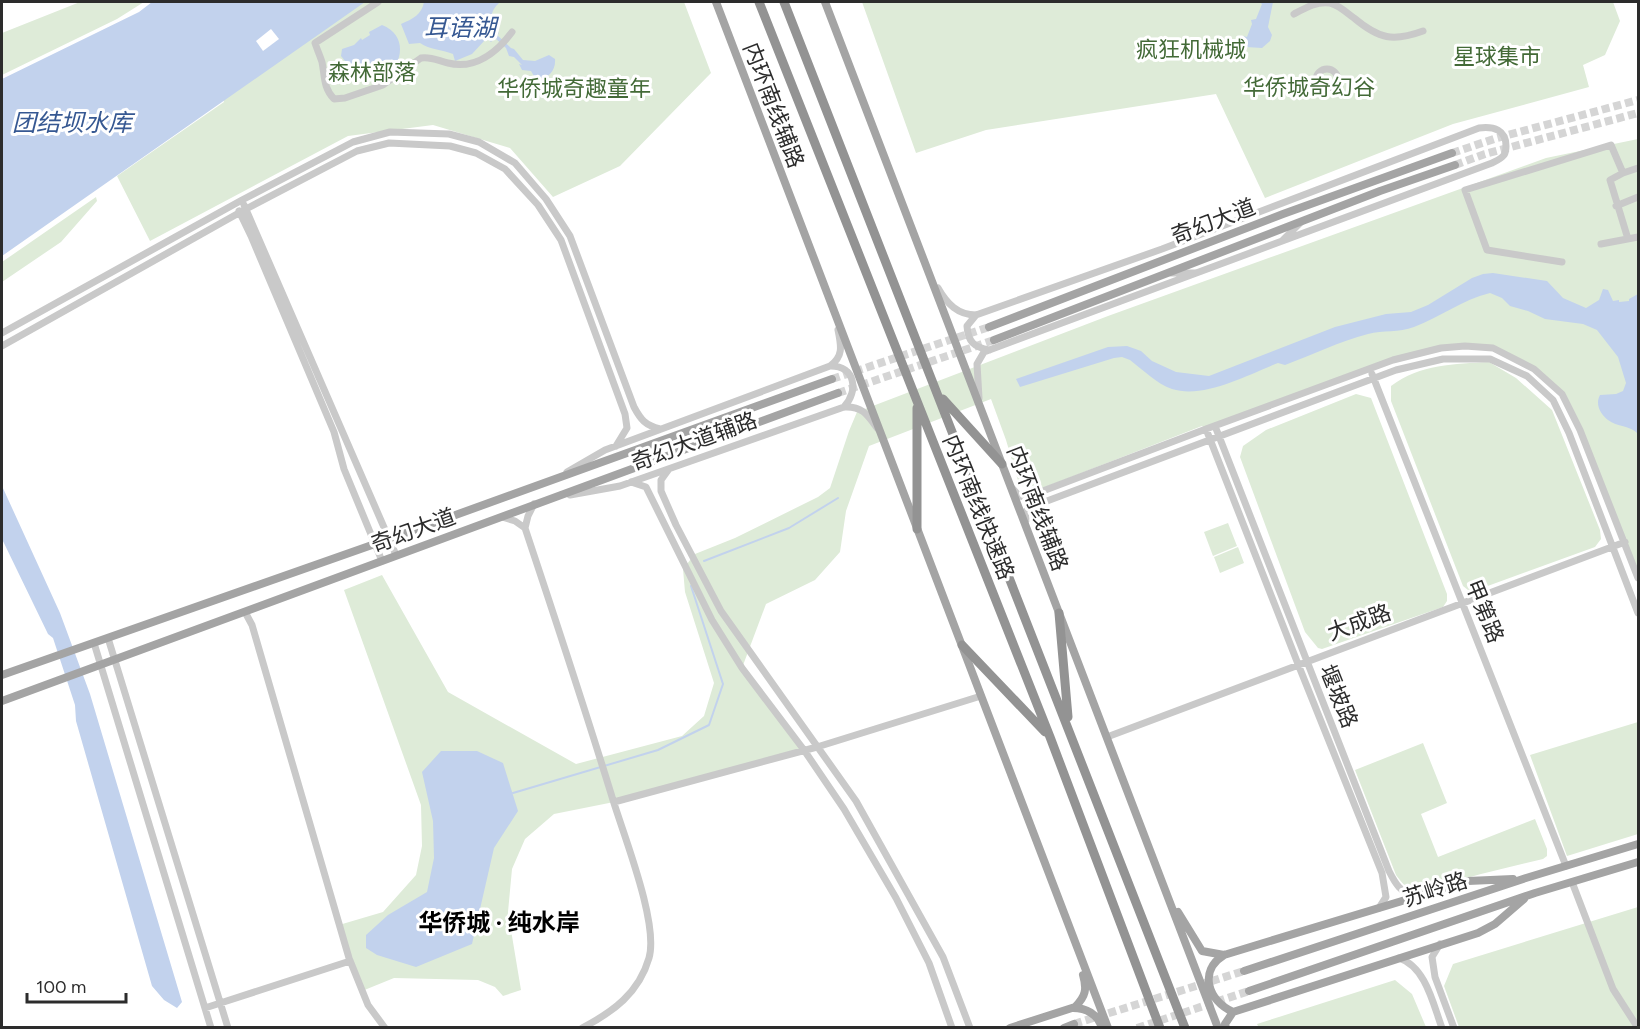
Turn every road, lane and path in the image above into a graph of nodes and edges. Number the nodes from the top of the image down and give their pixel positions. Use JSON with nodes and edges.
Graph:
{"nodes":[{"id":1,"x":378,"y":2,"type":"edge"},
{"id":2,"x":716,"y":2,"type":"edge"},
{"id":3,"x":759,"y":2,"type":"edge"},
{"id":4,"x":784,"y":2,"type":"edge"},
{"id":5,"x":789,"y":2,"type":"edge"},
{"id":6,"x":825,"y":2,"type":"edge"},
{"id":7,"x":1294,"y":14,"type":"dead end"},
{"id":8,"x":1423,"y":31,"type":"dead end"},
{"id":9,"x":512,"y":32,"type":"dead end"},
{"id":10,"x":796,"y":34,"type":"junction"},
{"id":11,"x":1452,"y":153,"type":"tunnel mouth"},
{"id":12,"x":1455,"y":165,"type":"tunnel mouth"},
{"id":13,"x":1638,"y":168,"type":"edge"},
{"id":14,"x":1623,"y":174,"type":"junction"},
{"id":15,"x":1638,"y":197,"type":"edge"},
{"id":16,"x":242,"y":200,"type":"junction"},
{"id":17,"x":234,"y":204,"type":"junction"},
{"id":18,"x":1615,"y":206,"type":"junction"},
{"id":19,"x":1269,"y":208,"type":"junction"},
{"id":20,"x":1294,"y":209,"type":"junction"},
{"id":21,"x":243,"y":211,"type":"junction"},
{"id":22,"x":1302,"y":221,"type":"junction"},
{"id":23,"x":1638,"y":237,"type":"edge"},
{"id":24,"x":1628,"y":239,"type":"junction"},
{"id":25,"x":1186,"y":240,"type":"junction"},
{"id":26,"x":1281,"y":242,"type":"junction"},
{"id":27,"x":1601,"y":244,"type":"dead end"},
{"id":28,"x":1168,"y":258,"type":"junction"},
{"id":29,"x":1562,"y":262,"type":"dead end"},
{"id":30,"x":925,"y":264,"type":"junction"},
{"id":31,"x":1171,"y":273,"type":"junction"},
{"id":32,"x":1199,"y":273,"type":"junction"},
{"id":33,"x":834,"y":310,"type":"junction"},
{"id":34,"x":976,"y":315,"type":"junction"},
{"id":35,"x":989,"y":327,"type":"tunnel mouth"},
{"id":36,"x":2,"y":333,"type":"edge"},
{"id":37,"x":994,"y":340,"type":"tunnel mouth"},
{"id":38,"x":2,"y":346,"type":"edge"},
{"id":39,"x":990,"y":350,"type":"junction"},
{"id":40,"x":830,"y":366,"type":"junction"},
{"id":41,"x":1370,"y":369,"type":"junction"},
{"id":42,"x":1374,"y":378,"type":"junction"},
{"id":43,"x":832,"y":379,"type":"tunnel mouth"},
{"id":44,"x":838,"y":393,"type":"tunnel mouth"},
{"id":45,"x":938,"y":393,"type":"junction"},
{"id":46,"x":917,"y":402,"type":"junction"},
{"id":47,"x":844,"y":406,"type":"junction"},
{"id":48,"x":981,"y":410,"type":"junction"},
{"id":49,"x":1215,"y":426,"type":"junction"},
{"id":50,"x":660,"y":429,"type":"junction"},
{"id":51,"x":1206,"y":429,"type":"junction"},
{"id":52,"x":881,"y":433,"type":"junction"},
{"id":53,"x":1219,"y":436,"type":"junction"},
{"id":54,"x":1210,"y":439,"type":"junction"},
{"id":55,"x":616,"y":446,"type":"junction"},
{"id":56,"x":1002,"y":464,"type":"junction"},
{"id":57,"x":669,"y":469,"type":"junction"},
{"id":58,"x":549,"y":481,"type":"junction"},
{"id":59,"x":632,"y":482,"type":"junction"},
{"id":60,"x":1011,"y":487,"type":"junction"},
{"id":61,"x":553,"y":498,"type":"junction"},
{"id":62,"x":534,"y":504,"type":"junction"},
{"id":63,"x":502,"y":517,"type":"junction"},
{"id":64,"x":1026,"y":526,"type":"junction"},
{"id":65,"x":525,"y":528,"type":"junction"},
{"id":66,"x":917,"y":529,"type":"junction"},
{"id":67,"x":389,"y":539,"type":"junction"},
{"id":68,"x":1624,"y":542,"type":"junction"},
{"id":69,"x":375,"y":543,"type":"junction"},
{"id":70,"x":1613,"y":548,"type":"junction"},
{"id":71,"x":396,"y":555,"type":"junction"},
{"id":72,"x":382,"y":561,"type":"junction"},
{"id":73,"x":1638,"y":578,"type":"edge"},
{"id":74,"x":1462,"y":603,"type":"junction"},
{"id":75,"x":245,"y":612,"type":"junction"},
{"id":76,"x":1059,"y":613,"type":"junction"},
{"id":77,"x":1638,"y":613,"type":"edge"},
{"id":78,"x":108,"y":638,"type":"junction"},
{"id":79,"x":94,"y":643,"type":"junction"},
{"id":80,"x":962,"y":645,"type":"junction"},
{"id":81,"x":116,"y":660,"type":"junction"},
{"id":82,"x":1305,"y":661,"type":"junction"},
{"id":83,"x":1298,"y":664,"type":"junction"},
{"id":84,"x":102,"y":665,"type":"junction"},
{"id":85,"x":2,"y":675,"type":"edge"},
{"id":86,"x":981,"y":696,"type":"junction"},
{"id":87,"x":2,"y":701,"type":"edge"},
{"id":88,"x":1069,"y":728,"type":"junction"},
{"id":89,"x":1050,"y":737,"type":"junction"},
{"id":90,"x":1107,"y":737,"type":"junction"},
{"id":91,"x":817,"y":747,"type":"junction"},
{"id":92,"x":804,"y":750,"type":"junction"},
{"id":93,"x":614,"y":802,"type":"junction"},
{"id":94,"x":1638,"y":844,"type":"edge"},
{"id":95,"x":1638,"y":862,"type":"edge"},
{"id":96,"x":1566,"y":866,"type":"junction"},
{"id":97,"x":1526,"y":878,"type":"junction"},
{"id":98,"x":1572,"y":882,"type":"junction"},
{"id":99,"x":1535,"y":893,"type":"junction"},
{"id":100,"x":1168,"y":896,"type":"junction"},
{"id":101,"x":1421,"y":896,"type":"junction"},
{"id":102,"x":1379,"y":908,"type":"junction"},
{"id":103,"x":1069,"y":926,"type":"junction"},
{"id":104,"x":1440,"y":944,"type":"junction"},
{"id":105,"x":1224,"y":955,"type":"junction"},
{"id":106,"x":1396,"y":958,"type":"junction"},
{"id":107,"x":350,"y":962,"type":"junction"},
{"id":108,"x":1244,"y":971,"type":"tunnel mouth"},
{"id":109,"x":1249,"y":991,"type":"tunnel mouth"},
{"id":110,"x":220,"y":1003,"type":"junction"},
{"id":111,"x":205,"y":1008,"type":"junction"},
{"id":112,"x":1070,"y":1009,"type":"junction"},
{"id":113,"x":1233,"y":1012,"type":"junction"},
{"id":114,"x":1074,"y":1024,"type":"dead end"},
{"id":115,"x":211,"y":1028,"type":"edge"},
{"id":116,"x":228,"y":1028,"type":"edge"},
{"id":117,"x":385,"y":1028,"type":"edge"},
{"id":118,"x":582,"y":1028,"type":"edge"},
{"id":119,"x":952,"y":1028,"type":"edge"},
{"id":120,"x":970,"y":1028,"type":"edge"},
{"id":121,"x":1010,"y":1028,"type":"edge"},
{"id":122,"x":1064,"y":1028,"type":"edge"},
{"id":123,"x":1102,"y":1028,"type":"edge"},
{"id":124,"x":1108,"y":1028,"type":"edge"},
{"id":125,"x":1160,"y":1028,"type":"edge"},
{"id":126,"x":1185,"y":1028,"type":"edge"},
{"id":127,"x":1218,"y":1028,"type":"edge"},
{"id":128,"x":1226,"y":1028,"type":"edge"},
{"id":129,"x":1442,"y":1028,"type":"edge"},
{"id":130,"x":1454,"y":1028,"type":"edge"},
{"id":131,"x":1638,"y":1028,"type":"edge"}],
"edges":[{"from":1,"to":9,"type":"street"},
{"from":2,"to":33,"type":"main road","name":"内环南线辅路"},
{"from":3,"to":46,"type":"highway","name":"内环南线快速路"},
{"from":4,"to":10,"type":"highway","name":"内环南线快速路"},
{"from":5,"to":10,"type":"highway"},
{"from":6,"to":30,"type":"main road","name":"内环南线辅路"},
{"from":7,"to":8,"type":"street"},
{"from":10,"to":45,"type":"highway","name":"内环南线快速路"},
{"from":11,"to":20,"type":"main road","name":"奇幻大道"},
{"from":12,"to":22,"type":"main road","name":"奇幻大道"},
{"from":13,"to":14,"type":"street"},
{"from":14,"to":18,"type":"street"},
{"from":14,"to":29,"type":"street"},
{"from":15,"to":18,"type":"street"},
{"from":16,"to":17,"type":"street"},
{"from":16,"to":21,"type":"street"},
{"from":16,"to":50,"type":"street"},
{"from":17,"to":21,"type":"street"},
{"from":17,"to":36,"type":"street"},
{"from":18,"to":24,"type":"street"},
{"from":19,"to":20,"type":"street"},
{"from":19,"to":25,"type":"street"},
{"from":19,"to":26,"type":"street"},
{"from":20,"to":28,"type":"main road","name":"奇幻大道"},
{"from":21,"to":38,"type":"street"},
{"from":21,"to":55,"type":"street"},
{"from":21,"to":67,"type":"street"},
{"from":21,"to":69,"type":"street"},
{"from":22,"to":26,"type":"street"},
{"from":22,"to":31,"type":"main road","name":"奇幻大道"},
{"from":23,"to":24,"type":"street"},
{"from":24,"to":27,"type":"street"},
{"from":25,"to":28,"type":"street"},
{"from":25,"to":34,"type":"street"},
{"from":26,"to":32,"type":"street"},
{"from":28,"to":35,"type":"main road","name":"奇幻大道"},
{"from":30,"to":34,"type":"street"},
{"from":30,"to":48,"type":"main road","name":"内环南线辅路"},
{"from":31,"to":32,"type":"street"},
{"from":31,"to":37,"type":"main road","name":"奇幻大道"},
{"from":32,"to":39,"type":"street"},
{"from":33,"to":40,"type":"street"},
{"from":33,"to":52,"type":"main road","name":"内环南线辅路"},
{"from":34,"to":39,"type":"street"},
{"from":39,"to":48,"type":"street"},
{"from":40,"to":47,"type":"street"},
{"from":40,"to":50,"type":"street","name":"奇幻大道辅路"},
{"from":41,"to":42,"type":"street","name":"甲第路"},
{"from":41,"to":49,"type":"street"},
{"from":41,"to":68,"type":"street"},
{"from":42,"to":53,"type":"street"},
{"from":42,"to":70,"type":"street"},
{"from":42,"to":74,"type":"street","name":"甲第路"},
{"from":43,"to":58,"type":"main road","name":"奇幻大道"},
{"from":44,"to":61,"type":"main road","name":"奇幻大道"},
{"from":45,"to":56,"type":"highway"},
{"from":45,"to":88,"type":"highway","name":"内环南线快速路"},
{"from":46,"to":66,"type":"highway"},
{"from":46,"to":89,"type":"highway","name":"内环南线快速路"},
{"from":47,"to":52,"type":"street"},
{"from":47,"to":57,"type":"street","name":"奇幻大道辅路"},
{"from":48,"to":56,"type":"main road","name":"内环南线辅路"},
{"from":49,"to":51,"type":"street"},
{"from":49,"to":53,"type":"street","name":"堰坡路"},
{"from":50,"to":55,"type":"street","name":"奇幻大道辅路"},
{"from":51,"to":54,"type":"street","name":"堰坡路"},
{"from":51,"to":60,"type":"street"},
{"from":52,"to":66,"type":"main road","name":"内环南线辅路"},
{"from":53,"to":54,"type":"street"},
{"from":53,"to":82,"type":"street","name":"堰坡路"},
{"from":54,"to":64,"type":"street"},
{"from":54,"to":83,"type":"street","name":"堰坡路"},
{"from":55,"to":58,"type":"street","name":"奇幻大道辅路"},
{"from":56,"to":60,"type":"main road","name":"内环南线辅路"},
{"from":57,"to":59,"type":"street","name":"奇幻大道辅路"},
{"from":57,"to":91,"type":"street"},
{"from":58,"to":67,"type":"main road","name":"奇幻大道"},
{"from":59,"to":61,"type":"street","name":"奇幻大道辅路"},
{"from":59,"to":92,"type":"street"},
{"from":60,"to":64,"type":"main road","name":"内环南线辅路"},
{"from":61,"to":62,"type":"main road","name":"奇幻大道"},
{"from":62,"to":63,"type":"main road","name":"奇幻大道"},
{"from":62,"to":65,"type":"street"},
{"from":63,"to":65,"type":"street"},
{"from":63,"to":71,"type":"main road","name":"奇幻大道"},
{"from":64,"to":76,"type":"main road","name":"内环南线辅路"},
{"from":65,"to":93,"type":"street"},
{"from":66,"to":80,"type":"main road","name":"内环南线辅路"},
{"from":67,"to":69,"type":"main road","name":"奇幻大道"},
{"from":67,"to":71,"type":"street"},
{"from":68,"to":70,"type":"street","name":"大成路"},
{"from":68,"to":73,"type":"street"},
{"from":69,"to":72,"type":"street"},
{"from":69,"to":78,"type":"main road","name":"奇幻大道"},
{"from":70,"to":74,"type":"street","name":"大成路"},
{"from":70,"to":77,"type":"street"},
{"from":71,"to":72,"type":"main road","name":"奇幻大道"},
{"from":72,"to":75,"type":"main road","name":"奇幻大道"},
{"from":74,"to":82,"type":"street","name":"大成路"},
{"from":74,"to":96,"type":"street","name":"甲第路"},
{"from":75,"to":81,"type":"main road","name":"奇幻大道"},
{"from":75,"to":107,"type":"street"},
{"from":76,"to":88,"type":"highway"},
{"from":76,"to":90,"type":"main road","name":"内环南线辅路"},
{"from":78,"to":79,"type":"main road","name":"奇幻大道"},
{"from":78,"to":81,"type":"street"},
{"from":79,"to":84,"type":"street"},
{"from":79,"to":85,"type":"main road","name":"奇幻大道"},
{"from":80,"to":86,"type":"main road","name":"内环南线辅路"},
{"from":80,"to":89,"type":"highway"},
{"from":81,"to":84,"type":"main road","name":"奇幻大道"},
{"from":81,"to":110,"type":"street"},
{"from":82,"to":83,"type":"street","name":"大成路"},
{"from":82,"to":101,"type":"street","name":"堰坡路"},
{"from":83,"to":90,"type":"street","name":"大成路"},
{"from":83,"to":102,"type":"street","name":"堰坡路"},
{"from":84,"to":87,"type":"main road","name":"奇幻大道"},
{"from":84,"to":111,"type":"street"},
{"from":86,"to":91,"type":"street"},
{"from":86,"to":103,"type":"main road","name":"内环南线辅路"},
{"from":88,"to":126,"type":"highway","name":"内环南线快速路"},
{"from":89,"to":125,"type":"highway","name":"内环南线快速路"},
{"from":90,"to":100,"type":"main road","name":"内环南线辅路"},
{"from":91,"to":92,"type":"street"},
{"from":91,"to":120,"type":"street"},
{"from":92,"to":93,"type":"street"},
{"from":92,"to":119,"type":"street"},
{"from":93,"to":118,"type":"street"},
{"from":94,"to":96,"type":"main road","name":"苏岭路"},
{"from":95,"to":98,"type":"main road","name":"苏岭路"},
{"from":96,"to":97,"type":"main road","name":"苏岭路"},
{"from":97,"to":101,"type":"main road"},
{"from":97,"to":108,"type":"main road","name":"苏岭路"},
{"from":98,"to":99,"type":"main road","name":"苏岭路"},
{"from":98,"to":131,"type":"street"},
{"from":99,"to":104,"type":"main road"},
{"from":99,"to":109,"type":"main road","name":"苏岭路"},
{"from":100,"to":105,"type":"main road"},
{"from":100,"to":127,"type":"main road","name":"内环南线辅路"},
{"from":101,"to":102,"type":"main road"},
{"from":102,"to":105,"type":"main road"},
{"from":103,"to":112,"type":"main road"},
{"from":103,"to":124,"type":"main road","name":"内环南线辅路"},
{"from":104,"to":106,"type":"main road"},
{"from":104,"to":130,"type":"street"},
{"from":105,"to":113,"type":"main road"},
{"from":106,"to":113,"type":"main road"},
{"from":106,"to":129,"type":"street"},
{"from":107,"to":110,"type":"street"},
{"from":107,"to":117,"type":"street"},
{"from":110,"to":111,"type":"street"},
{"from":110,"to":116,"type":"street"},
{"from":111,"to":115,"type":"street"},
{"from":112,"to":121,"type":"main road"},
{"from":112,"to":123,"type":"main road"},
{"from":113,"to":128,"type":"main road"},
{"from":114,"to":122,"type":"main road"}]}
